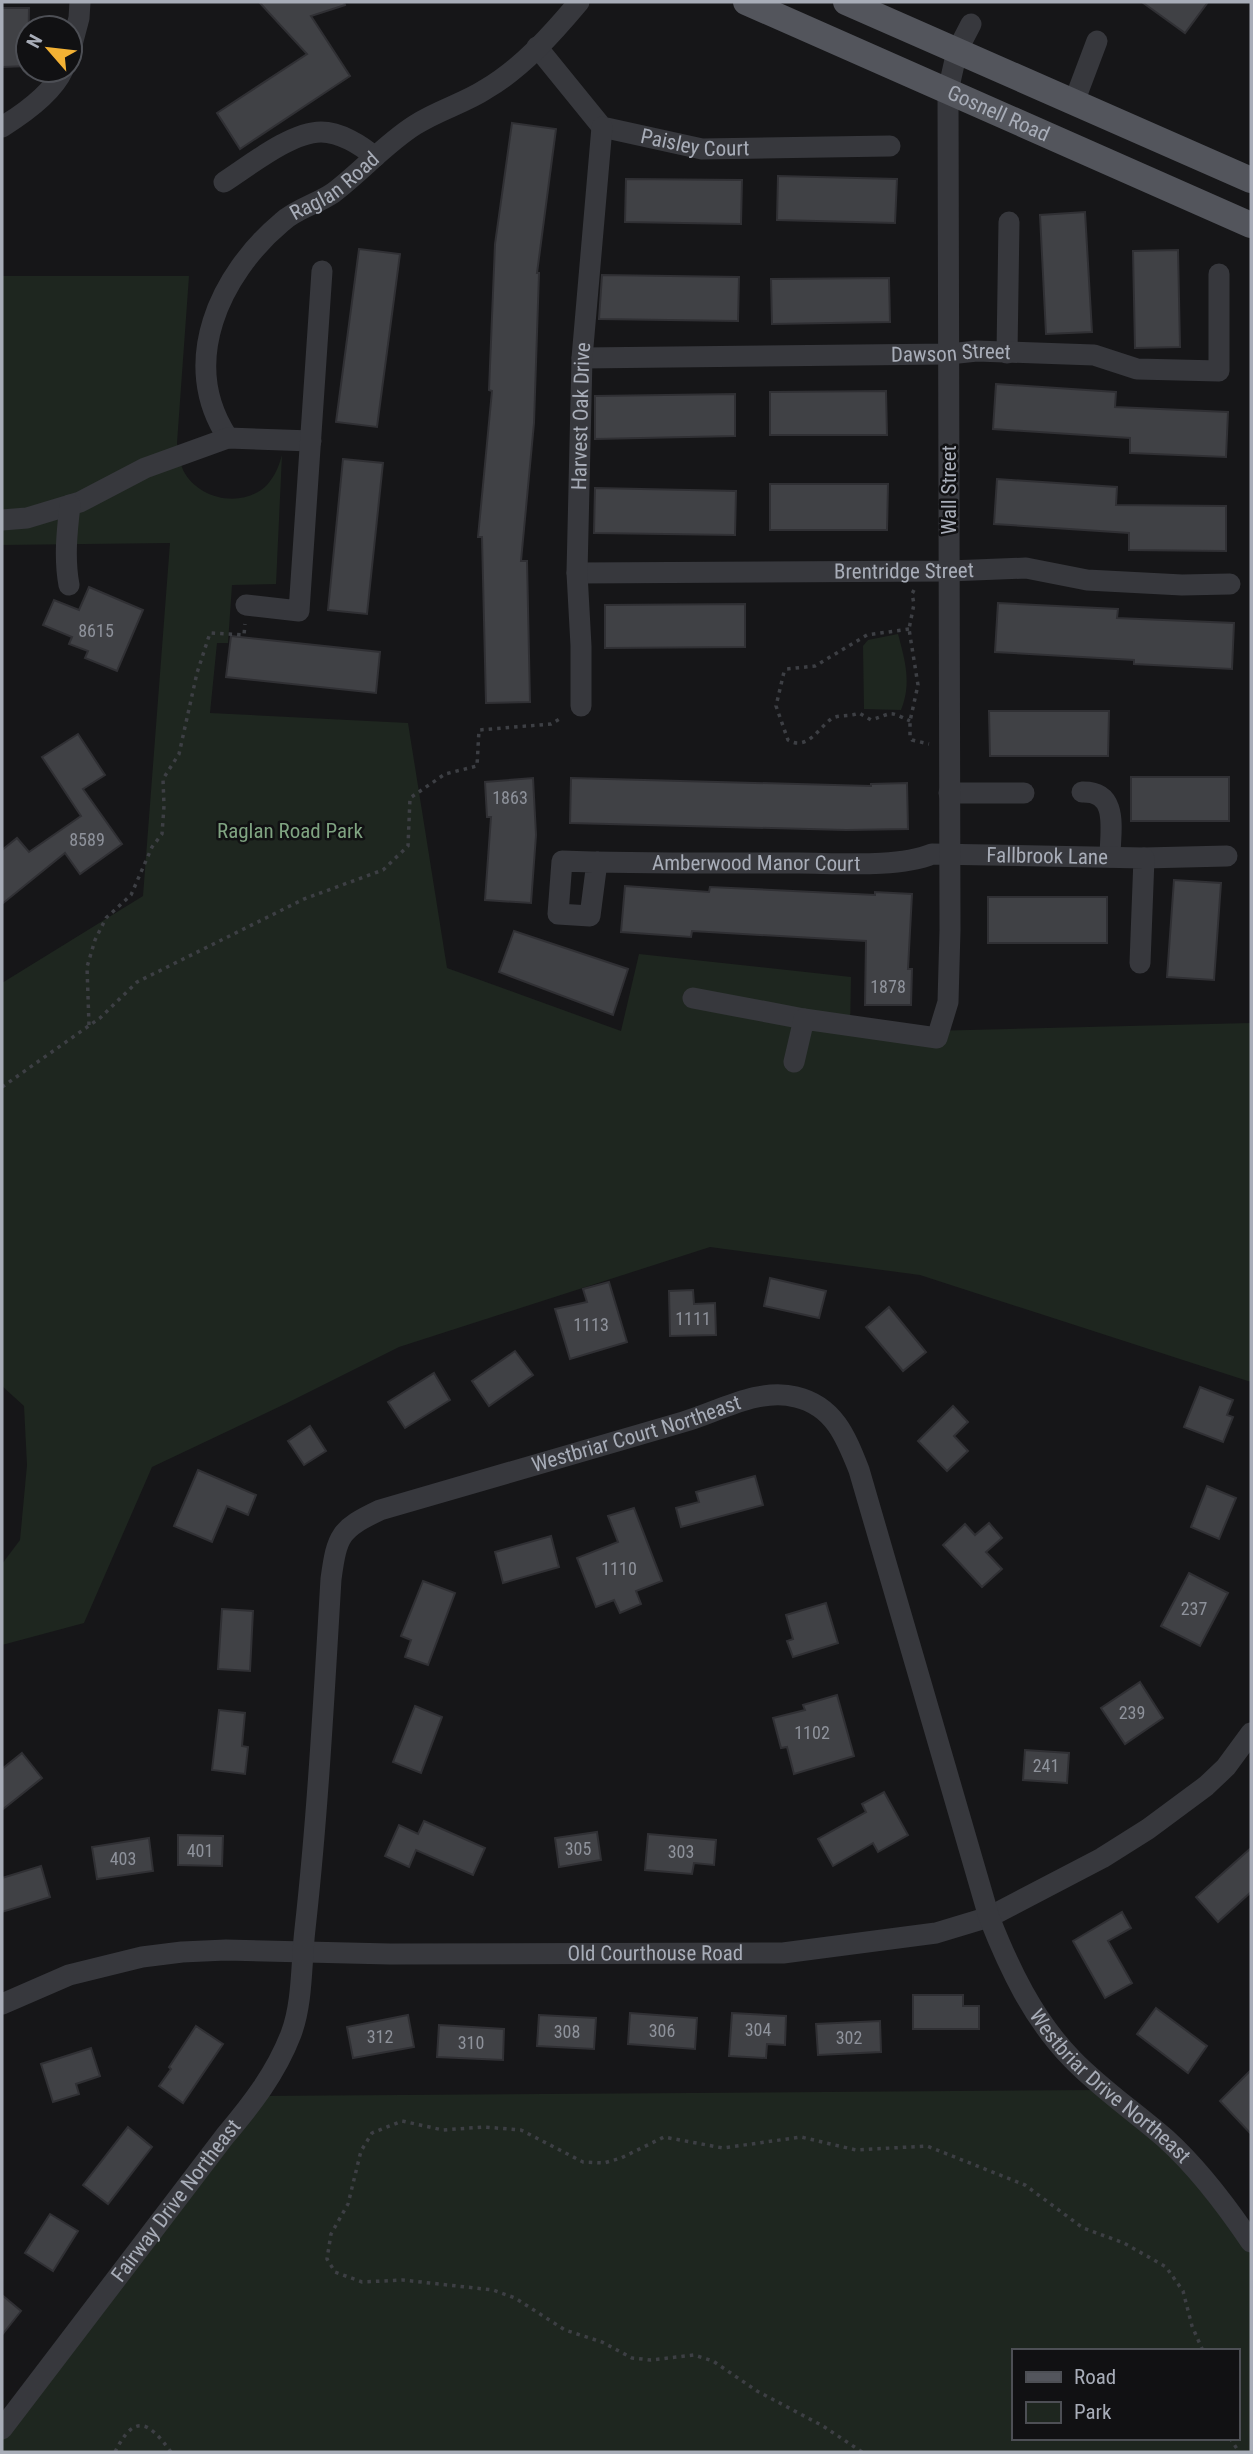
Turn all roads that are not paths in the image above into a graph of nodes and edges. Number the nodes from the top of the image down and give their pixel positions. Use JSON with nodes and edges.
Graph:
{"nodes":[{"id":1,"x":579,"y":2,"type":"edge"},
{"id":2,"x":746,"y":2,"type":"edge"},
{"id":3,"x":846,"y":2,"type":"edge"},
{"id":4,"x":971,"y":24,"type":"dead end"},
{"id":5,"x":1097,"y":41,"type":"dead end"},
{"id":6,"x":537,"y":47,"type":"junction"},
{"id":7,"x":957,"y":51,"type":"junction"},
{"id":8,"x":52,"y":84,"type":"edge"},
{"id":9,"x":948,"y":90,"type":"junction"},
{"id":10,"x":1074,"y":102,"type":"junction"},
{"id":11,"x":2,"y":127,"type":"edge"},
{"id":12,"x":603,"y":127,"type":"junction"},
{"id":13,"x":890,"y":146,"type":"dead end"},
{"id":14,"x":375,"y":157,"type":"junction"},
{"id":15,"x":1251,"y":180,"type":"edge"},
{"id":16,"x":224,"y":182,"type":"dead end"},
{"id":17,"x":1009,"y":222,"type":"dead end"},
{"id":18,"x":1251,"y":225,"type":"edge"},
{"id":19,"x":322,"y":271,"type":"dead end"},
{"id":20,"x":1219,"y":274,"type":"dead end"},
{"id":21,"x":1007,"y":353,"type":"junction"},
{"id":22,"x":949,"y":354,"type":"junction"},
{"id":23,"x":582,"y":358,"type":"junction"},
{"id":24,"x":228,"y":438,"type":"junction"},
{"id":25,"x":311,"y":441,"type":"junction"},
{"id":26,"x":71,"y":505,"type":"junction"},
{"id":27,"x":2,"y":520,"type":"edge"},
{"id":28,"x":949,"y":571,"type":"junction"},
{"id":29,"x":577,"y":573,"type":"junction"},
{"id":30,"x":1230,"y":584,"type":"dead end"},
{"id":31,"x":69,"y":585,"type":"dead end"},
{"id":32,"x":246,"y":605,"type":"road end"},
{"id":33,"x":581,"y":706,"type":"road end"},
{"id":34,"x":1082,"y":792,"type":"dead end"},
{"id":35,"x":949,"y":793,"type":"junction"},
{"id":36,"x":1024,"y":793,"type":"dead end"},
{"id":37,"x":949,"y":854,"type":"junction"},
{"id":38,"x":1227,"y":856,"type":"dead end"},
{"id":39,"x":1110,"y":857,"type":"junction"},
{"id":40,"x":1144,"y":858,"type":"junction"},
{"id":41,"x":597,"y":862,"type":"junction"},
{"id":42,"x":1140,"y":963,"type":"dead end"},
{"id":43,"x":693,"y":998,"type":"dead end"},
{"id":44,"x":804,"y":1019,"type":"junction"},
{"id":45,"x":794,"y":1062,"type":"dead end"},
{"id":46,"x":1251,"y":1733,"type":"edge"},
{"id":47,"x":989,"y":1917,"type":"junction"},
{"id":48,"x":303,"y":1952,"type":"junction"},
{"id":49,"x":2,"y":2004,"type":"edge"},
{"id":50,"x":1251,"y":2242,"type":"edge"},
{"id":51,"x":2,"y":2429,"type":"edge"}],
"edges":[{"from":1,"to":6,"type":"street","name":"Raglan Road"},
{"from":2,"to":9,"type":"main road","name":"Gosnell Road"},
{"from":3,"to":7,"type":"main road","name":"Gosnell Road"},
{"from":4,"to":7,"type":"street","name":"Wall Street"},
{"from":5,"to":10,"type":"street"},
{"from":6,"to":12,"type":"street"},
{"from":6,"to":14,"type":"street","name":"Raglan Road"},
{"from":7,"to":9,"type":"street","name":"Wall Street"},
{"from":7,"to":10,"type":"main road","name":"Gosnell Road"},
{"from":8,"to":11,"type":"street"},
{"from":9,"to":18,"type":"main road","name":"Gosnell Road"},
{"from":9,"to":22,"type":"street","name":"Wall Street"},
{"from":10,"to":15,"type":"main road","name":"Gosnell Road"},
{"from":12,"to":13,"type":"street","name":"Paisley Court"},
{"from":12,"to":23,"type":"street","name":"Harvest Oak Drive"},
{"from":14,"to":16,"type":"street"},
{"from":14,"to":24,"type":"street","name":"Raglan Road"},
{"from":17,"to":21,"type":"street"},
{"from":19,"to":25,"type":"street"},
{"from":20,"to":21,"type":"street","name":"Dawson Street"},
{"from":21,"to":22,"type":"street","name":"Dawson Street"},
{"from":22,"to":23,"type":"street","name":"Dawson Street"},
{"from":22,"to":28,"type":"street","name":"Wall Street"},
{"from":23,"to":29,"type":"street","name":"Harvest Oak Drive"},
{"from":24,"to":25,"type":"street"},
{"from":24,"to":26,"type":"street"},
{"from":25,"to":32,"type":"street"},
{"from":26,"to":27,"type":"street"},
{"from":26,"to":31,"type":"street"},
{"from":28,"to":29,"type":"street","name":"Brentridge Street"},
{"from":28,"to":30,"type":"street","name":"Brentridge Street"},
{"from":28,"to":35,"type":"street","name":"Wall Street"},
{"from":29,"to":33,"type":"street","name":"Harvest Oak Drive"},
{"from":34,"to":39,"type":"street"},
{"from":35,"to":36,"type":"street"},
{"from":35,"to":37,"type":"street","name":"Wall Street"},
{"from":37,"to":39,"type":"street","name":"Fallbrook Lane"},
{"from":37,"to":41,"type":"street","name":"Amberwood Manor Court"},
{"from":37,"to":44,"type":"street","name":"Wall Street"},
{"from":38,"to":40,"type":"street","name":"Fallbrook Lane"},
{"from":39,"to":40,"type":"street","name":"Fallbrook Lane"},
{"from":40,"to":42,"type":"street"},
{"from":41,"to":41,"type":"street","name":"Amberwood Manor Court"},
{"from":43,"to":44,"type":"street"},
{"from":44,"to":45,"type":"street"},
{"from":46,"to":47,"type":"street","name":"Old Courthouse Road"},
{"from":47,"to":48,"type":"street","name":"Old Courthouse Road"},
{"from":47,"to":48,"type":"street","name":"Westbriar Court Northeast"},
{"from":47,"to":50,"type":"street","name":"Westbriar Drive Northeast"},
{"from":48,"to":49,"type":"street","name":"Old Courthouse Road"},
{"from":48,"to":51,"type":"street","name":"Fairway Drive Northeast"}]}
